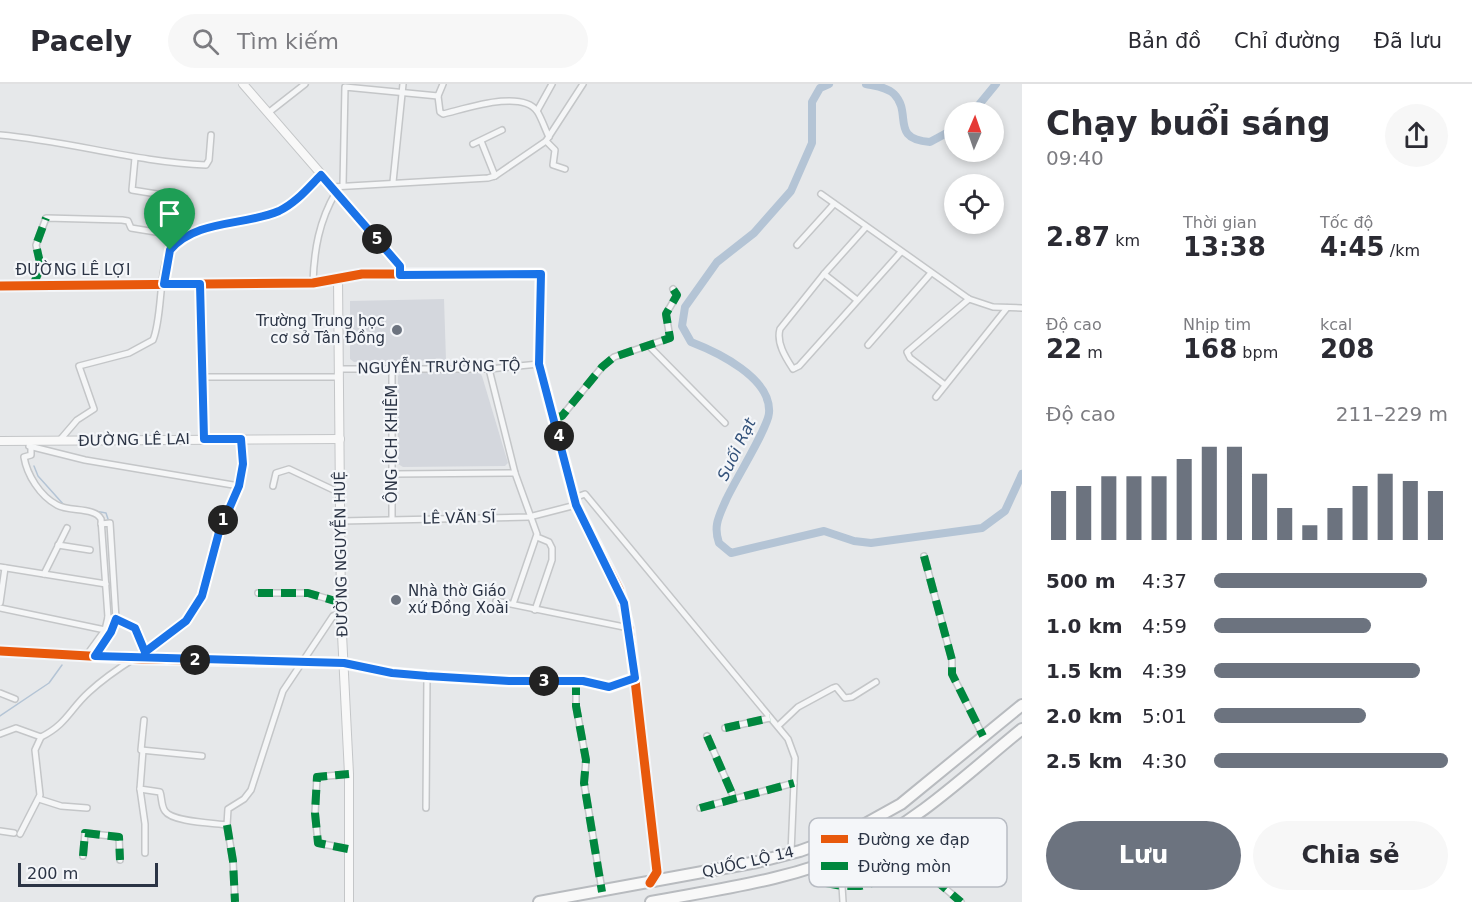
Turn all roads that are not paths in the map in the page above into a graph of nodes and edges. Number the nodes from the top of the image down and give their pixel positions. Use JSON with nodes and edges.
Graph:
{"nodes":[{"id":1,"x":243,"y":84,"type":"edge"},
{"id":2,"x":304,"y":84,"type":"edge"},
{"id":3,"x":403,"y":84,"type":"edge"},
{"id":4,"x":443,"y":84,"type":"edge"},
{"id":5,"x":552,"y":84,"type":"edge"},
{"id":6,"x":583,"y":84,"type":"edge"},
{"id":7,"x":297,"y":86,"type":"edge"},
{"id":8,"x":403,"y":92,"type":"junction"},
{"id":9,"x":438,"y":96,"type":"junction"},
{"id":10,"x":537,"y":111,"type":"junction"},
{"id":11,"x":268,"y":113,"type":"junction"},
{"id":12,"x":502,"y":130,"type":"dead end"},
{"id":13,"x":0,"y":135,"type":"edge"},
{"id":14,"x":212,"y":135,"type":"dead end"},
{"id":15,"x":548,"y":139,"type":"junction"},
{"id":16,"x":481,"y":141,"type":"junction"},
{"id":17,"x":473,"y":144,"type":"dead end"},
{"id":18,"x":135,"y":158,"type":"junction"},
{"id":19,"x":565,"y":169,"type":"dead end"},
{"id":20,"x":321,"y":175,"type":"junction"},
{"id":21,"x":495,"y":176,"type":"junction"},
{"id":22,"x":393,"y":182,"type":"junction"},
{"id":23,"x":343,"y":185,"type":"junction"},
{"id":24,"x":334,"y":189,"type":"junction"},
{"id":25,"x":821,"y":194,"type":"dead end"},
{"id":26,"x":834,"y":204,"type":"junction"},
{"id":27,"x":170,"y":210,"type":"dead end"},
{"id":28,"x":866,"y":227,"type":"junction"},
{"id":29,"x":797,"y":245,"type":"dead end"},
{"id":30,"x":170,"y":250,"type":"junction"},
{"id":31,"x":901,"y":252,"type":"junction"},
{"id":32,"x":931,"y":273,"type":"junction"},
{"id":33,"x":824,"y":274,"type":"junction"},
{"id":34,"x":400,"y":275,"type":"junction"},
{"id":35,"x":338,"y":278,"type":"junction"},
{"id":36,"x":313,"y":283,"type":"junction"},
{"id":37,"x":164,"y":284,"type":"junction"},
{"id":38,"x":200,"y":284,"type":"junction"},
{"id":39,"x":33,"y":285,"type":"junction"},
{"id":40,"x":0,"y":286,"type":"edge"},
{"id":41,"x":673,"y":289,"type":"dead end"},
{"id":42,"x":969,"y":299,"type":"junction"},
{"id":43,"x":857,"y":300,"type":"junction"},
{"id":44,"x":1007,"y":308,"type":"junction"},
{"id":45,"x":1022,"y":308,"type":"edge"},
{"id":46,"x":868,"y":345,"type":"dead end"},
{"id":47,"x":650,"y":347,"type":"junction"},
{"id":48,"x":539,"y":364,"type":"junction"},
{"id":49,"x":392,"y":369,"type":"junction"},
{"id":50,"x":489,"y":369,"type":"junction"},
{"id":51,"x":339,"y":373,"type":"junction"},
{"id":52,"x":203,"y":377,"type":"junction"},
{"id":53,"x":945,"y":385,"type":"junction"},
{"id":54,"x":936,"y":397,"type":"dead end"},
{"id":55,"x":554,"y":418,"type":"junction"},
{"id":56,"x":725,"y":423,"type":"dead end"},
{"id":57,"x":204,"y":439,"type":"junction"},
{"id":58,"x":241,"y":439,"type":"junction"},
{"id":59,"x":340,"y":439,"type":"junction"},
{"id":60,"x":17,"y":440,"type":"junction"},
{"id":61,"x":0,"y":441,"type":"edge"},
{"id":62,"x":59,"y":441,"type":"junction"},
{"id":63,"x":31,"y":447,"type":"junction"},
{"id":64,"x":515,"y":473,"type":"junction"},
{"id":65,"x":393,"y":474,"type":"junction"},
{"id":66,"x":239,"y":486,"type":"junction"},
{"id":67,"x":273,"y":486,"type":"dead end"},
{"id":68,"x":340,"y":493,"type":"junction"},
{"id":69,"x":575,"y":502,"type":"junction"},
{"id":70,"x":529,"y":517,"type":"junction"},
{"id":71,"x":392,"y":519,"type":"junction"},
{"id":72,"x":341,"y":521,"type":"junction"},
{"id":73,"x":101,"y":524,"type":"junction"},
{"id":74,"x":67,"y":528,"type":"dead end"},
{"id":75,"x":537,"y":537,"type":"junction"},
{"id":76,"x":58,"y":545,"type":"junction"},
{"id":77,"x":90,"y":550,"type":"dead end"},
{"id":78,"x":924,"y":556,"type":"dead end"},
{"id":79,"x":3,"y":567,"type":"edge"},
{"id":80,"x":44,"y":574,"type":"junction"},
{"id":81,"x":106,"y":584,"type":"junction"},
{"id":82,"x":258,"y":593,"type":"dead end"},
{"id":83,"x":496,"y":601,"type":"dead end"},
{"id":84,"x":0,"y":603,"type":"edge"},
{"id":85,"x":342,"y":603,"type":"junction"},
{"id":86,"x":513,"y":604,"type":"junction"},
{"id":87,"x":0,"y":608,"type":"edge"},
{"id":88,"x":535,"y":610,"type":"junction"},
{"id":89,"x":341,"y":615,"type":"junction"},
{"id":90,"x":108,"y":617,"type":"junction"},
{"id":91,"x":116,"y":619,"type":"junction"},
{"id":92,"x":629,"y":628,"type":"junction"},
{"id":93,"x":105,"y":630,"type":"junction"},
{"id":94,"x":0,"y":651,"type":"edge"},
{"id":95,"x":86,"y":656,"type":"junction"},
{"id":96,"x":95,"y":656,"type":"junction"},
{"id":97,"x":140,"y":656,"type":"junction"},
{"id":98,"x":303,"y":663,"type":"junction"},
{"id":99,"x":344,"y":663,"type":"junction"},
{"id":100,"x":427,"y":676,"type":"junction"},
{"id":101,"x":635,"y":678,"type":"junction"},
{"id":102,"x":576,"y":680,"type":"junction"},
{"id":103,"x":876,"y":682,"type":"dead end"},
{"id":104,"x":0,"y":693,"type":"edge"},
{"id":105,"x":15,"y":699,"type":"dead end"},
{"id":106,"x":1022,"y":705,"type":"edge"},
{"id":107,"x":770,"y":718,"type":"junction"},
{"id":108,"x":144,"y":720,"type":"dead end"},
{"id":109,"x":778,"y":726,"type":"junction"},
{"id":110,"x":725,"y":728,"type":"dead end"},
{"id":111,"x":1022,"y":729,"type":"edge"},
{"id":112,"x":0,"y":734,"type":"edge"},
{"id":113,"x":706,"y":736,"type":"dead end"},
{"id":114,"x":984,"y":736,"type":"junction"},
{"id":115,"x":41,"y":737,"type":"junction"},
{"id":116,"x":143,"y":750,"type":"junction"},
{"id":117,"x":202,"y":756,"type":"dead end"},
{"id":118,"x":349,"y":774,"type":"junction"},
{"id":119,"x":794,"y":783,"type":"junction"},
{"id":120,"x":140,"y":789,"type":"junction"},
{"id":121,"x":734,"y":798,"type":"junction"},
{"id":122,"x":39,"y":800,"type":"junction"},
{"id":123,"x":700,"y":807,"type":"dead end"},
{"id":124,"x":87,"y":808,"type":"dead end"},
{"id":125,"x":426,"y":808,"type":"dead end"},
{"id":126,"x":876,"y":818,"type":"edge"},
{"id":127,"x":912,"y":818,"type":"edge"},
{"id":128,"x":227,"y":825,"type":"junction"},
{"id":129,"x":0,"y":831,"type":"edge"},
{"id":130,"x":809,"y":847,"type":"edge"},
{"id":131,"x":348,"y":849,"type":"junction"},
{"id":132,"x":145,"y":853,"type":"dead end"},
{"id":133,"x":791,"y":853,"type":"junction"},
{"id":134,"x":83,"y":856,"type":"dead end"},
{"id":135,"x":120,"y":860,"type":"dead end"},
{"id":136,"x":809,"y":867,"type":"edge"},
{"id":137,"x":650,"y":883,"type":"junction"},
{"id":138,"x":842,"y":887,"type":"edge"},
{"id":139,"x":945,"y":887,"type":"edge"},
{"id":140,"x":602,"y":892,"type":"junction"},
{"id":141,"x":235,"y":902,"type":"edge"},
{"id":142,"x":349,"y":902,"type":"edge"},
{"id":143,"x":539,"y":902,"type":"edge"},
{"id":144,"x":652,"y":902,"type":"edge"},
{"id":145,"x":843,"y":902,"type":"edge"},
{"id":146,"x":961,"y":902,"type":"edge"}],
"edges":[{"from":1,"to":11,"type":"street"},
{"from":2,"to":7,"type":"street"},
{"from":3,"to":8,"type":"street"},
{"from":4,"to":9,"type":"street"},
{"from":5,"to":10,"type":"street"},
{"from":6,"to":15,"type":"street"},
{"from":7,"to":11,"type":"street"},
{"from":8,"to":9,"type":"street"},
{"from":8,"to":22,"type":"street"},
{"from":8,"to":23,"type":"street"},
{"from":9,"to":10,"type":"street"},
{"from":10,"to":15,"type":"street"},
{"from":11,"to":20,"type":"street"},
{"from":12,"to":16,"type":"street"},
{"from":13,"to":18,"type":"street"},
{"from":14,"to":18,"type":"street"},
{"from":15,"to":19,"type":"street"},
{"from":15,"to":21,"type":"street"},
{"from":16,"to":17,"type":"street"},
{"from":16,"to":21,"type":"street"},
{"from":18,"to":27,"type":"street"},
{"from":20,"to":24,"type":"street"},
{"from":20,"to":30,"type":"street"},
{"from":21,"to":22,"type":"street"},
{"from":22,"to":23,"type":"street"},
{"from":23,"to":24,"type":"street"},
{"from":24,"to":34,"type":"street"},
{"from":24,"to":36,"type":"street"},
{"from":25,"to":26,"type":"street"},
{"from":26,"to":28,"type":"street"},
{"from":26,"to":29,"type":"street"},
{"from":28,"to":31,"type":"street"},
{"from":28,"to":33,"type":"street"},
{"from":30,"to":37,"type":"street"},
{"from":30,"to":39,"type":"street"},
{"from":31,"to":32,"type":"street"},
{"from":31,"to":43,"type":"street"},
{"from":32,"to":42,"type":"street"},
{"from":32,"to":46,"type":"street"},
{"from":33,"to":43,"type":"street"},
{"from":33,"to":43,"type":"street"},
{"from":34,"to":35,"type":"street","name":"ĐƯỜNG LÊ LỢI"},
{"from":34,"to":48,"type":"street","name":"ĐƯỜNG LÊ LỢI"},
{"from":35,"to":36,"type":"street","name":"ĐƯỜNG LÊ LỢI"},
{"from":35,"to":51,"type":"street","name":"ĐƯỜNG NGUYỄN HUỆ"},
{"from":36,"to":38,"type":"street","name":"ĐƯỜNG LÊ LỢI"},
{"from":37,"to":38,"type":"street","name":"ĐƯỜNG LÊ LỢI"},
{"from":37,"to":39,"type":"street","name":"ĐƯỜNG LÊ LỢI"},
{"from":37,"to":62,"type":"street"},
{"from":38,"to":52,"type":"street"},
{"from":39,"to":40,"type":"street","name":"ĐƯỜNG LÊ LỢI"},
{"from":41,"to":47,"type":"street"},
{"from":42,"to":44,"type":"street"},
{"from":42,"to":53,"type":"street"},
{"from":44,"to":45,"type":"street"},
{"from":44,"to":53,"type":"street"},
{"from":47,"to":55,"type":"street"},
{"from":47,"to":56,"type":"street"},
{"from":48,"to":50,"type":"street","name":"NGUYỄN TRƯỜNG TỘ"},
{"from":48,"to":55,"type":"street"},
{"from":49,"to":50,"type":"street","name":"NGUYỄN TRƯỜNG TỘ"},
{"from":49,"to":51,"type":"street","name":"NGUYỄN TRƯỜNG TỘ"},
{"from":49,"to":65,"type":"street","name":"ÔNG ÍCH KHIÊM"},
{"from":50,"to":64,"type":"street"},
{"from":51,"to":52,"type":"street","name":"NGUYỄN TRƯỜNG TỘ"},
{"from":51,"to":59,"type":"street","name":"ĐƯỜNG NGUYỄN HUỆ"},
{"from":52,"to":57,"type":"street"},
{"from":53,"to":54,"type":"street"},
{"from":55,"to":69,"type":"street"},
{"from":57,"to":58,"type":"street","name":"ĐƯỜNG LÊ LAI"},
{"from":57,"to":62,"type":"street","name":"ĐƯỜNG LÊ LAI"},
{"from":58,"to":59,"type":"street","name":"ĐƯỜNG LÊ LAI"},
{"from":58,"to":66,"type":"street"},
{"from":59,"to":68,"type":"street","name":"ĐƯỜNG NGUYỄN HUỆ"},
{"from":60,"to":61,"type":"street","name":"ĐƯỜNG LÊ LAI"},
{"from":60,"to":62,"type":"street","name":"ĐƯỜNG LÊ LAI"},
{"from":60,"to":63,"type":"street"},
{"from":63,"to":66,"type":"street"},
{"from":63,"to":73,"type":"street"},
{"from":64,"to":65,"type":"street"},
{"from":64,"to":70,"type":"street"},
{"from":65,"to":71,"type":"street","name":"ÔNG ÍCH KHIÊM"},
{"from":66,"to":97,"type":"street"},
{"from":67,"to":68,"type":"street"},
{"from":68,"to":72,"type":"street","name":"ĐƯỜNG NGUYỄN HUỆ"},
{"from":69,"to":70,"type":"street","name":"LÊ VĂN SĨ"},
{"from":69,"to":92,"type":"street"},
{"from":69,"to":107,"type":"street"},
{"from":70,"to":71,"type":"street","name":"LÊ VĂN SĨ"},
{"from":70,"to":75,"type":"street"},
{"from":71,"to":72,"type":"street","name":"LÊ VĂN SĨ"},
{"from":72,"to":85,"type":"street","name":"ĐƯỜNG NGUYỄN HUỆ"},
{"from":73,"to":81,"type":"street"},
{"from":73,"to":91,"type":"street"},
{"from":74,"to":76,"type":"street"},
{"from":75,"to":86,"type":"street"},
{"from":75,"to":88,"type":"street"},
{"from":76,"to":77,"type":"street"},
{"from":76,"to":80,"type":"street"},
{"from":78,"to":114,"type":"street"},
{"from":79,"to":80,"type":"street"},
{"from":79,"to":84,"type":"street"},
{"from":80,"to":81,"type":"street"},
{"from":81,"to":90,"type":"street"},
{"from":82,"to":85,"type":"street"},
{"from":83,"to":86,"type":"street"},
{"from":85,"to":89,"type":"street","name":"ĐƯỜNG NGUYỄN HUỆ"},
{"from":86,"to":88,"type":"street"},
{"from":87,"to":93,"type":"street"},
{"from":88,"to":92,"type":"street"},
{"from":89,"to":98,"type":"street"},
{"from":89,"to":99,"type":"street","name":"ĐƯỜNG NGUYỄN HUỆ"},
{"from":90,"to":91,"type":"street"},
{"from":90,"to":93,"type":"street"},
{"from":91,"to":96,"type":"street"},
{"from":91,"to":97,"type":"street"},
{"from":92,"to":101,"type":"street"},
{"from":93,"to":95,"type":"street"},
{"from":94,"to":95,"type":"street"},
{"from":95,"to":96,"type":"street"},
{"from":96,"to":97,"type":"street"},
{"from":97,"to":98,"type":"street"},
{"from":97,"to":115,"type":"street"},
{"from":98,"to":99,"type":"street"},
{"from":98,"to":128,"type":"street"},
{"from":99,"to":100,"type":"street"},
{"from":99,"to":118,"type":"street","name":"ĐƯỜNG NGUYỄN HUỆ"},
{"from":100,"to":102,"type":"street"},
{"from":100,"to":125,"type":"street"},
{"from":101,"to":102,"type":"street"},
{"from":101,"to":137,"type":"street"},
{"from":102,"to":140,"type":"street"},
{"from":103,"to":109,"type":"street"},
{"from":104,"to":105,"type":"street"},
{"from":106,"to":114,"type":"highway","name":"QUỐC LỘ 14"},
{"from":107,"to":109,"type":"street"},
{"from":107,"to":110,"type":"street"},
{"from":108,"to":116,"type":"street"},
{"from":109,"to":119,"type":"street"},
{"from":111,"to":127,"type":"highway","name":"QUỐC LỘ 14"},
{"from":112,"to":115,"type":"street"},
{"from":113,"to":121,"type":"street"},
{"from":114,"to":126,"type":"highway","name":"QUỐC LỘ 14"},
{"from":115,"to":122,"type":"street"},
{"from":116,"to":117,"type":"street"},
{"from":116,"to":120,"type":"street"},
{"from":118,"to":131,"type":"street","name":"ĐƯỜNG NGUYỄN HUỆ"},
{"from":118,"to":131,"type":"street"},
{"from":119,"to":121,"type":"street"},
{"from":119,"to":133,"type":"street"},
{"from":120,"to":128,"type":"street"},
{"from":120,"to":132,"type":"street"},
{"from":121,"to":123,"type":"street"},
{"from":122,"to":124,"type":"street"},
{"from":122,"to":129,"type":"street"},
{"from":128,"to":141,"type":"street"},
{"from":130,"to":133,"type":"highway","name":"QUỐC LỘ 14"},
{"from":131,"to":142,"type":"street","name":"ĐƯỜNG NGUYỄN HUỆ"},
{"from":133,"to":137,"type":"highway","name":"QUỐC LỘ 14"},
{"from":134,"to":135,"type":"street"},
{"from":136,"to":144,"type":"highway","name":"QUỐC LỘ 14"},
{"from":137,"to":140,"type":"highway","name":"QUỐC LỘ 14"},
{"from":137,"to":144,"type":"highway"},
{"from":138,"to":145,"type":"street"},
{"from":139,"to":146,"type":"street"},
{"from":140,"to":143,"type":"highway","name":"QUỐC LỘ 14"}]}
